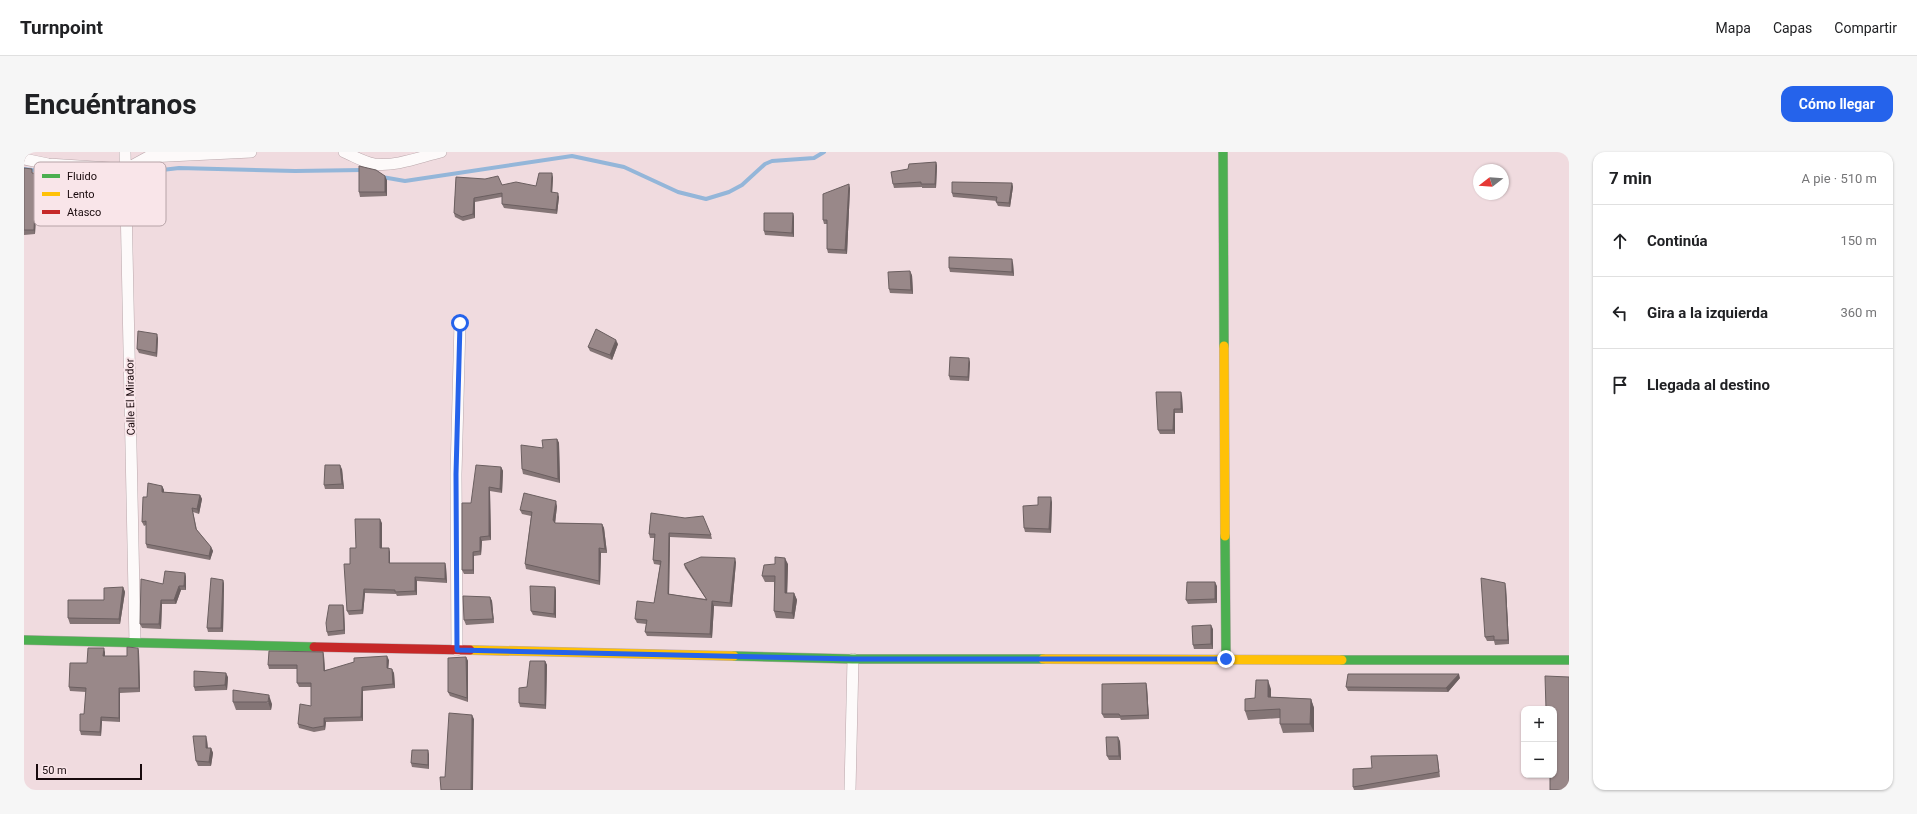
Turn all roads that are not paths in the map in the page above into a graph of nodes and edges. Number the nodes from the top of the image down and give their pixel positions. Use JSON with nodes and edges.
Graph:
{"nodes":[{"id":1,"x":251,"y":152,"type":"edge"},
{"id":2,"x":344,"y":152,"type":"edge"},
{"id":3,"x":442,"y":152,"type":"edge"},
{"id":4,"x":1223,"y":152,"type":"edge"},
{"id":5,"x":24,"y":159,"type":"edge"},
{"id":6,"x":38,"y":162,"type":"edge"},
{"id":7,"x":139,"y":162,"type":"edge"},
{"id":8,"x":127,"y":226,"type":"edge"},
{"id":9,"x":460,"y":323,"type":"dead end"},
{"id":10,"x":24,"y":640,"type":"edge"},
{"id":11,"x":135,"y":643,"type":"junction"},
{"id":12,"x":457,"y":650,"type":"junction"},
{"id":13,"x":853,"y":659,"type":"junction"},
{"id":14,"x":1226,"y":659,"type":"junction"},
{"id":15,"x":1569,"y":660,"type":"edge"},
{"id":16,"x":850,"y":790,"type":"edge"}],
"edges":[{"from":1,"to":7,"type":"street"},
{"from":2,"to":3,"type":"street"},
{"from":4,"to":14,"type":"street"},
{"from":5,"to":6,"type":"street"},
{"from":8,"to":11,"type":"street","name":"Calle El Mirador"},
{"from":9,"to":12,"type":"street"},
{"from":10,"to":11,"type":"street"},
{"from":11,"to":12,"type":"street"},
{"from":12,"to":13,"type":"street"},
{"from":13,"to":14,"type":"street"},
{"from":13,"to":16,"type":"street"},
{"from":14,"to":15,"type":"street"}]}
